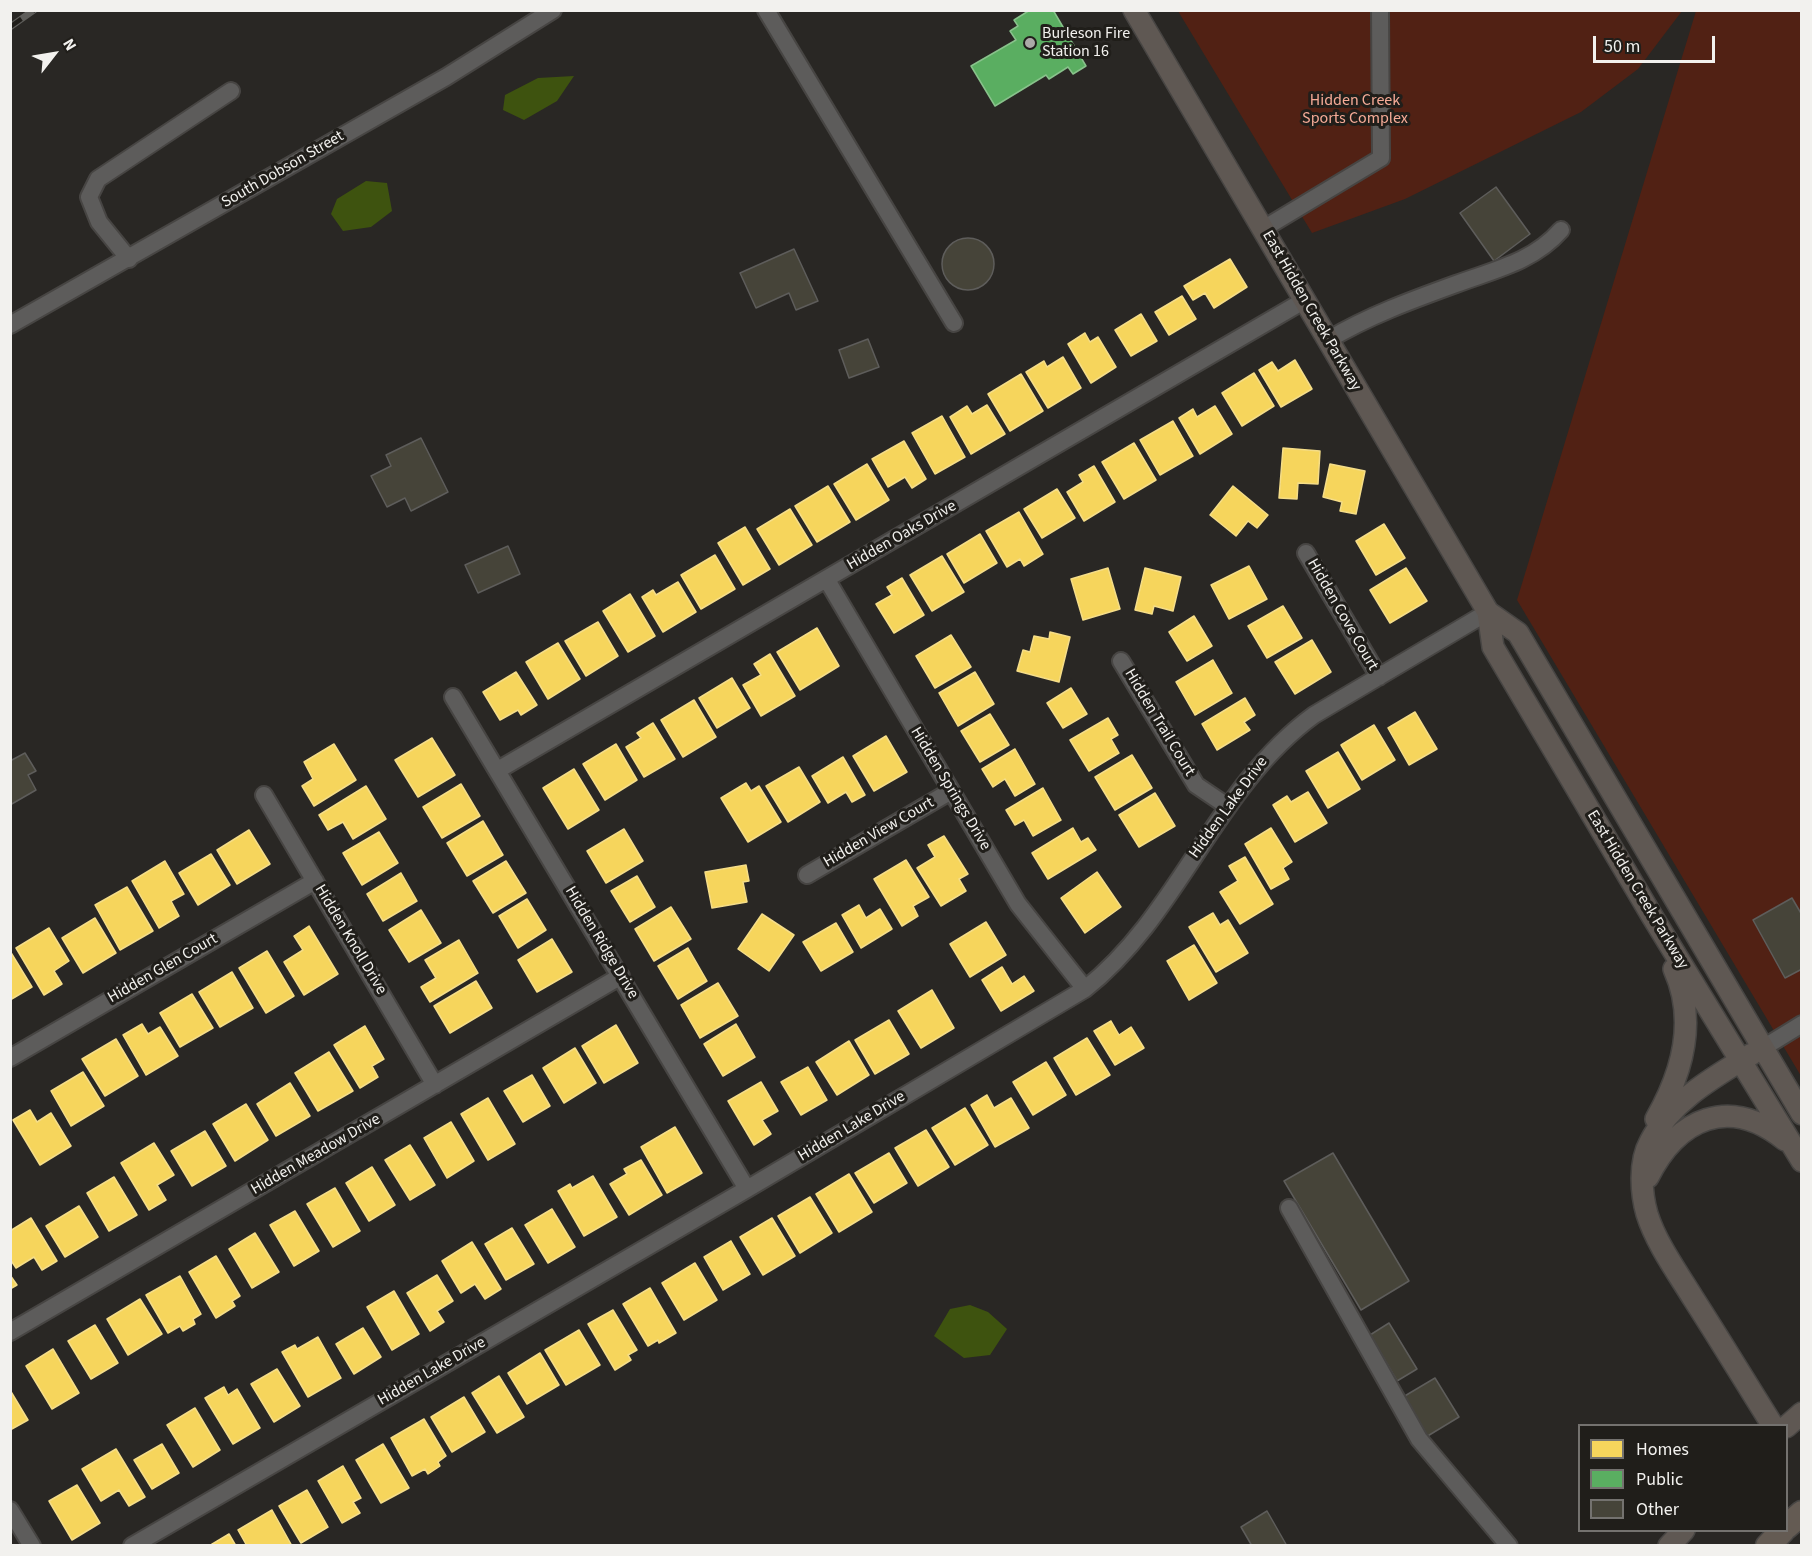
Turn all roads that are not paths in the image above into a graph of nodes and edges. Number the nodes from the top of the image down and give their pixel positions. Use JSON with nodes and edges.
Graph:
{"nodes":[{"id":1,"x":553,"y":10,"type":"edge"},
{"id":2,"x":766,"y":10,"type":"edge"},
{"id":3,"x":1134,"y":10,"type":"edge"},
{"id":4,"x":1380,"y":10,"type":"edge"},
{"id":5,"x":231,"y":92,"type":"dead end"},
{"id":6,"x":1263,"y":229,"type":"junction"},
{"id":7,"x":1561,"y":230,"type":"dead end"},
{"id":8,"x":129,"y":259,"type":"junction"},
{"id":9,"x":1305,"y":300,"type":"junction"},
{"id":10,"x":954,"y":323,"type":"dead end"},
{"id":11,"x":10,"y":325,"type":"edge"},
{"id":12,"x":1328,"y":340,"type":"junction"},
{"id":13,"x":1306,"y":553,"type":"dead end"},
{"id":14,"x":827,"y":580,"type":"junction"},
{"id":15,"x":1488,"y":612,"type":"junction"},
{"id":16,"x":1121,"y":661,"type":"dead end"},
{"id":17,"x":1379,"y":677,"type":"junction"},
{"id":18,"x":453,"y":697,"type":"dead end"},
{"id":19,"x":498,"y":770,"type":"junction"},
{"id":20,"x":951,"y":791,"type":"junction"},
{"id":21,"x":264,"y":795,"type":"dead end"},
{"id":22,"x":1227,"y":806,"type":"junction"},
{"id":23,"x":807,"y":874,"type":"dead end"},
{"id":24,"x":315,"y":881,"type":"junction"},
{"id":25,"x":1652,"y":916,"type":"junction"},
{"id":26,"x":621,"y":976,"type":"junction"},
{"id":27,"x":1085,"y":989,"type":"junction"},
{"id":28,"x":1802,"y":1024,"type":"edge"},
{"id":29,"x":1763,"y":1048,"type":"junction"},
{"id":30,"x":10,"y":1058,"type":"edge"},
{"id":31,"x":1740,"y":1061,"type":"junction"},
{"id":32,"x":435,"y":1085,"type":"junction"},
{"id":33,"x":1802,"y":1114,"type":"edge"},
{"id":34,"x":1649,"y":1143,"type":"junction"},
{"id":35,"x":1797,"y":1154,"type":"edge"},
{"id":36,"x":1643,"y":1187,"type":"junction"},
{"id":37,"x":747,"y":1189,"type":"junction"},
{"id":38,"x":1289,"y":1208,"type":"dead end"},
{"id":39,"x":10,"y":1332,"type":"edge"},
{"id":40,"x":1802,"y":1413,"type":"edge"},
{"id":41,"x":1772,"y":1424,"type":"edge"},
{"id":42,"x":1788,"y":1425,"type":"edge"},
{"id":43,"x":10,"y":1510,"type":"edge"},
{"id":44,"x":1802,"y":1513,"type":"edge"},
{"id":45,"x":1788,"y":1526,"type":"edge"},
{"id":46,"x":1682,"y":1532,"type":"edge"},
{"id":47,"x":1782,"y":1532,"type":"edge"},
{"id":48,"x":32,"y":1545,"type":"edge"},
{"id":49,"x":132,"y":1545,"type":"edge"},
{"id":50,"x":1509,"y":1545,"type":"edge"},
{"id":51,"x":1669,"y":1545,"type":"edge"},
{"id":52,"x":1768,"y":1545,"type":"edge"}],
"edges":[{"from":1,"to":8,"type":"street","name":"South Dobson Street"},
{"from":2,"to":10,"type":"street"},
{"from":3,"to":6,"type":"main road","name":"East Hidden Creek Parkway"},
{"from":4,"to":6,"type":"street"},
{"from":5,"to":8,"type":"street"},
{"from":6,"to":9,"type":"main road","name":"East Hidden Creek Parkway"},
{"from":7,"to":12,"type":"street"},
{"from":8,"to":11,"type":"street","name":"South Dobson Street"},
{"from":9,"to":12,"type":"main road","name":"East Hidden Creek Parkway"},
{"from":9,"to":14,"type":"street","name":"Hidden Oaks Drive"},
{"from":12,"to":15,"type":"main road","name":"East Hidden Creek Parkway"},
{"from":13,"to":17,"type":"street","name":"Hidden Cove Court"},
{"from":14,"to":19,"type":"street","name":"Hidden Oaks Drive"},
{"from":14,"to":20,"type":"street","name":"Hidden Springs Drive"},
{"from":15,"to":17,"type":"street","name":"Hidden Lake Drive"},
{"from":15,"to":25,"type":"main road","name":"East Hidden Creek Parkway"},
{"from":15,"to":29,"type":"main road","name":"East Hidden Creek Parkway"},
{"from":16,"to":22,"type":"street","name":"Hidden Trail Court"},
{"from":17,"to":22,"type":"street","name":"Hidden Lake Drive"},
{"from":18,"to":19,"type":"street","name":"Hidden Ridge Drive"},
{"from":19,"to":26,"type":"street","name":"Hidden Ridge Drive"},
{"from":20,"to":23,"type":"street","name":"Hidden View Court"},
{"from":20,"to":27,"type":"street","name":"Hidden Springs Drive"},
{"from":21,"to":24,"type":"street","name":"Hidden Knoll Drive"},
{"from":22,"to":27,"type":"street","name":"Hidden Lake Drive"},
{"from":24,"to":30,"type":"street","name":"Hidden Glen Court"},
{"from":24,"to":32,"type":"street","name":"Hidden Knoll Drive"},
{"from":25,"to":31,"type":"main road","name":"East Hidden Creek Parkway"},
{"from":25,"to":34,"type":"main road"},
{"from":26,"to":32,"type":"street","name":"Hidden Meadow Drive"},
{"from":26,"to":37,"type":"street","name":"Hidden Ridge Drive"},
{"from":27,"to":37,"type":"street","name":"Hidden Lake Drive"},
{"from":28,"to":29,"type":"street"},
{"from":29,"to":31,"type":"main road"},
{"from":29,"to":33,"type":"main road","name":"East Hidden Creek Parkway"},
{"from":31,"to":34,"type":"main road"},
{"from":31,"to":35,"type":"main road","name":"East Hidden Creek Parkway"},
{"from":32,"to":39,"type":"street","name":"Hidden Meadow Drive"},
{"from":34,"to":36,"type":"main road"},
{"from":35,"to":36,"type":"main road"},
{"from":36,"to":41,"type":"main road"},
{"from":37,"to":49,"type":"street","name":"Hidden Lake Drive"},
{"from":38,"to":50,"type":"street"},
{"from":40,"to":42,"type":"main road"},
{"from":43,"to":48,"type":"street"},
{"from":44,"to":45,"type":"highway"},
{"from":46,"to":51,"type":"main road"},
{"from":47,"to":52,"type":"highway"}]}
